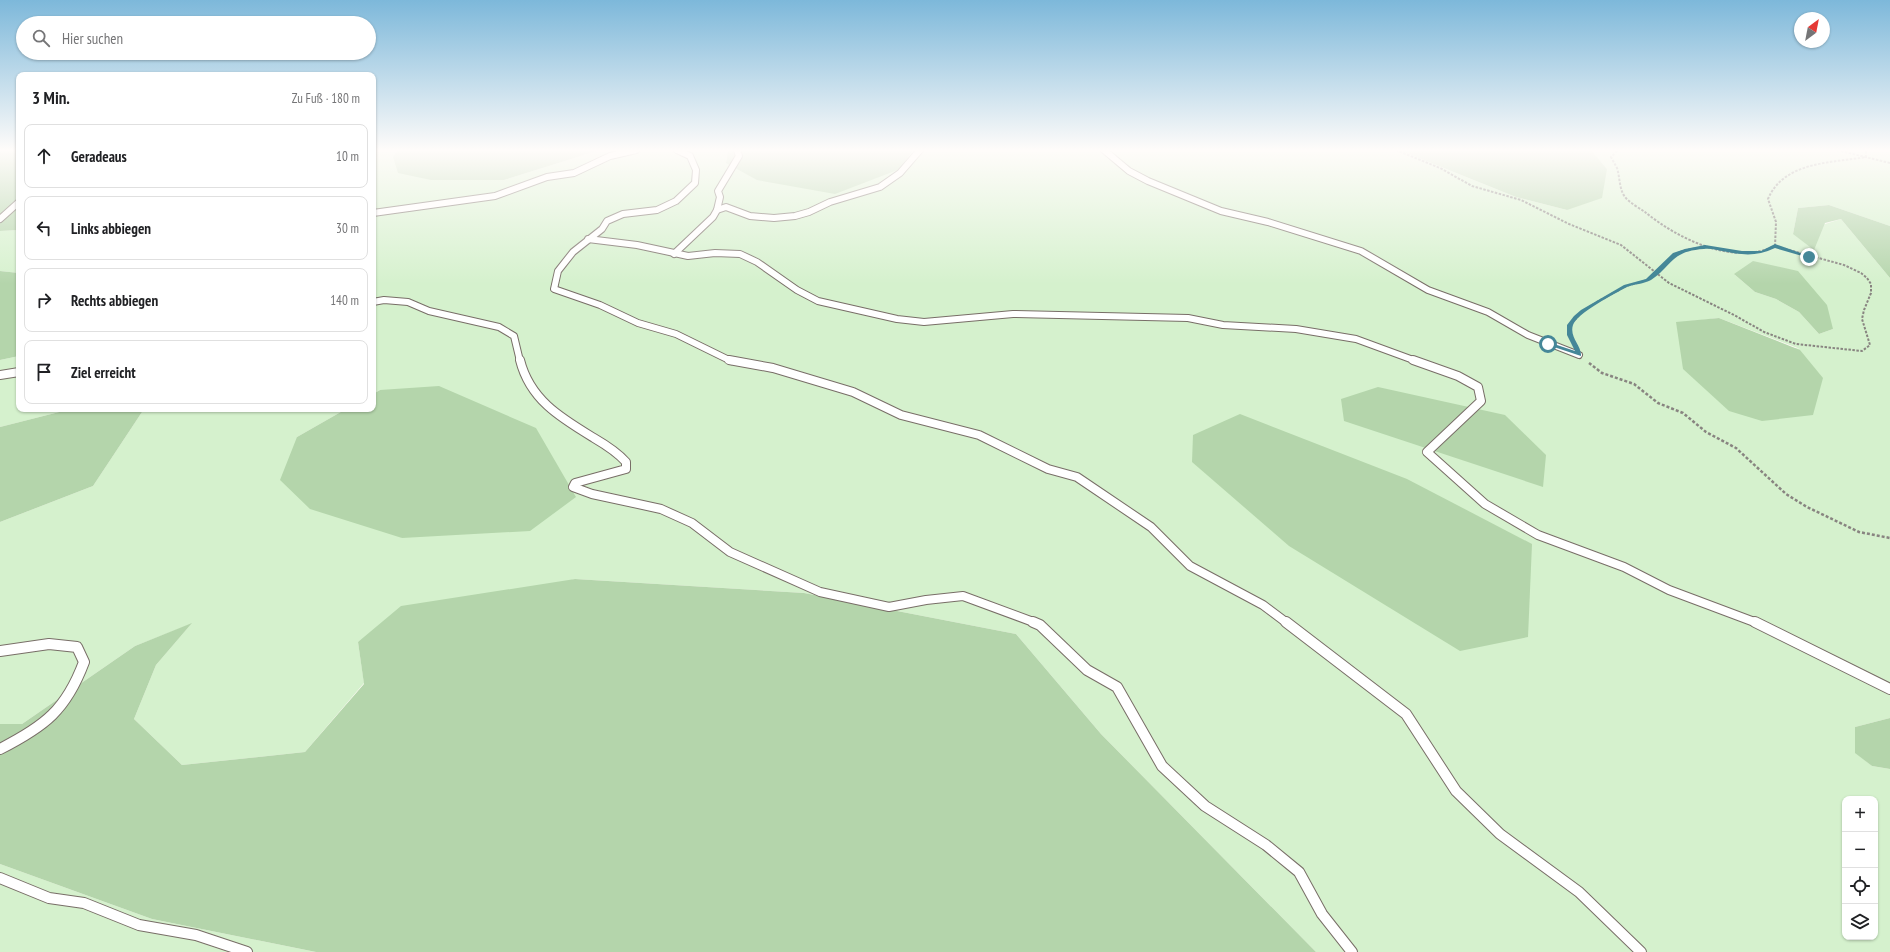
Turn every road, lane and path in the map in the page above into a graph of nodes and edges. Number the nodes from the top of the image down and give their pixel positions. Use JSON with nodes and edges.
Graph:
{"nodes":[{"id":1,"x":500,"y":194,"type":"edge"},
{"id":2,"x":683,"y":194,"type":"edge"},
{"id":3,"x":719,"y":194,"type":"edge"},
{"id":4,"x":855,"y":194,"type":"edge"},
{"id":5,"x":1181,"y":194,"type":"edge"},
{"id":6,"x":1501,"y":194,"type":"edge"},
{"id":7,"x":1624,"y":194,"type":"edge"},
{"id":8,"x":1769,"y":194,"type":"edge"},
{"id":9,"x":16,"y":205,"type":"edge"},
{"id":10,"x":717,"y":210,"type":"junction"},
{"id":11,"x":376,"y":212,"type":"edge"},
{"id":12,"x":0,"y":219,"type":"edge"},
{"id":13,"x":588,"y":239,"type":"junction"},
{"id":14,"x":1775,"y":246,"type":"junction"},
{"id":15,"x":1705,"y":247,"type":"junction"},
{"id":16,"x":674,"y":254,"type":"junction"},
{"id":17,"x":1655,"y":273,"type":"junction"},
{"id":18,"x":376,"y":301,"type":"edge"},
{"id":19,"x":1579,"y":355,"type":"junction"},
{"id":20,"x":16,"y":372,"type":"edge"},
{"id":21,"x":0,"y":375,"type":"edge"},
{"id":22,"x":1890,"y":538,"type":"edge"},
{"id":23,"x":0,"y":651,"type":"edge"},
{"id":24,"x":1890,"y":689,"type":"edge"},
{"id":25,"x":0,"y":749,"type":"edge"},
{"id":26,"x":0,"y":878,"type":"edge"},
{"id":27,"x":247,"y":952,"type":"edge"},
{"id":28,"x":1352,"y":952,"type":"edge"},
{"id":29,"x":1641,"y":952,"type":"edge"}],
"edges":[{"from":1,"to":11,"type":"lane"},
{"from":2,"to":13,"type":"lane"},
{"from":3,"to":10,"type":"lane"},
{"from":4,"to":10,"type":"lane"},
{"from":5,"to":19,"type":"lane"},
{"from":6,"to":17,"type":"path"},
{"from":7,"to":15,"type":"path"},
{"from":8,"to":14,"type":"path"},
{"from":9,"to":12,"type":"lane"},
{"from":10,"to":16,"type":"lane"},
{"from":13,"to":16,"type":"lane"},
{"from":13,"to":29,"type":"lane"},
{"from":14,"to":15,"type":"path"},
{"from":14,"to":17,"type":"path"},
{"from":15,"to":17,"type":"path"},
{"from":16,"to":24,"type":"lane"},
{"from":17,"to":19,"type":"path"},
{"from":18,"to":28,"type":"lane"},
{"from":19,"to":22,"type":"path"},
{"from":20,"to":21,"type":"lane"},
{"from":23,"to":25,"type":"lane"},
{"from":26,"to":27,"type":"lane"}]}
